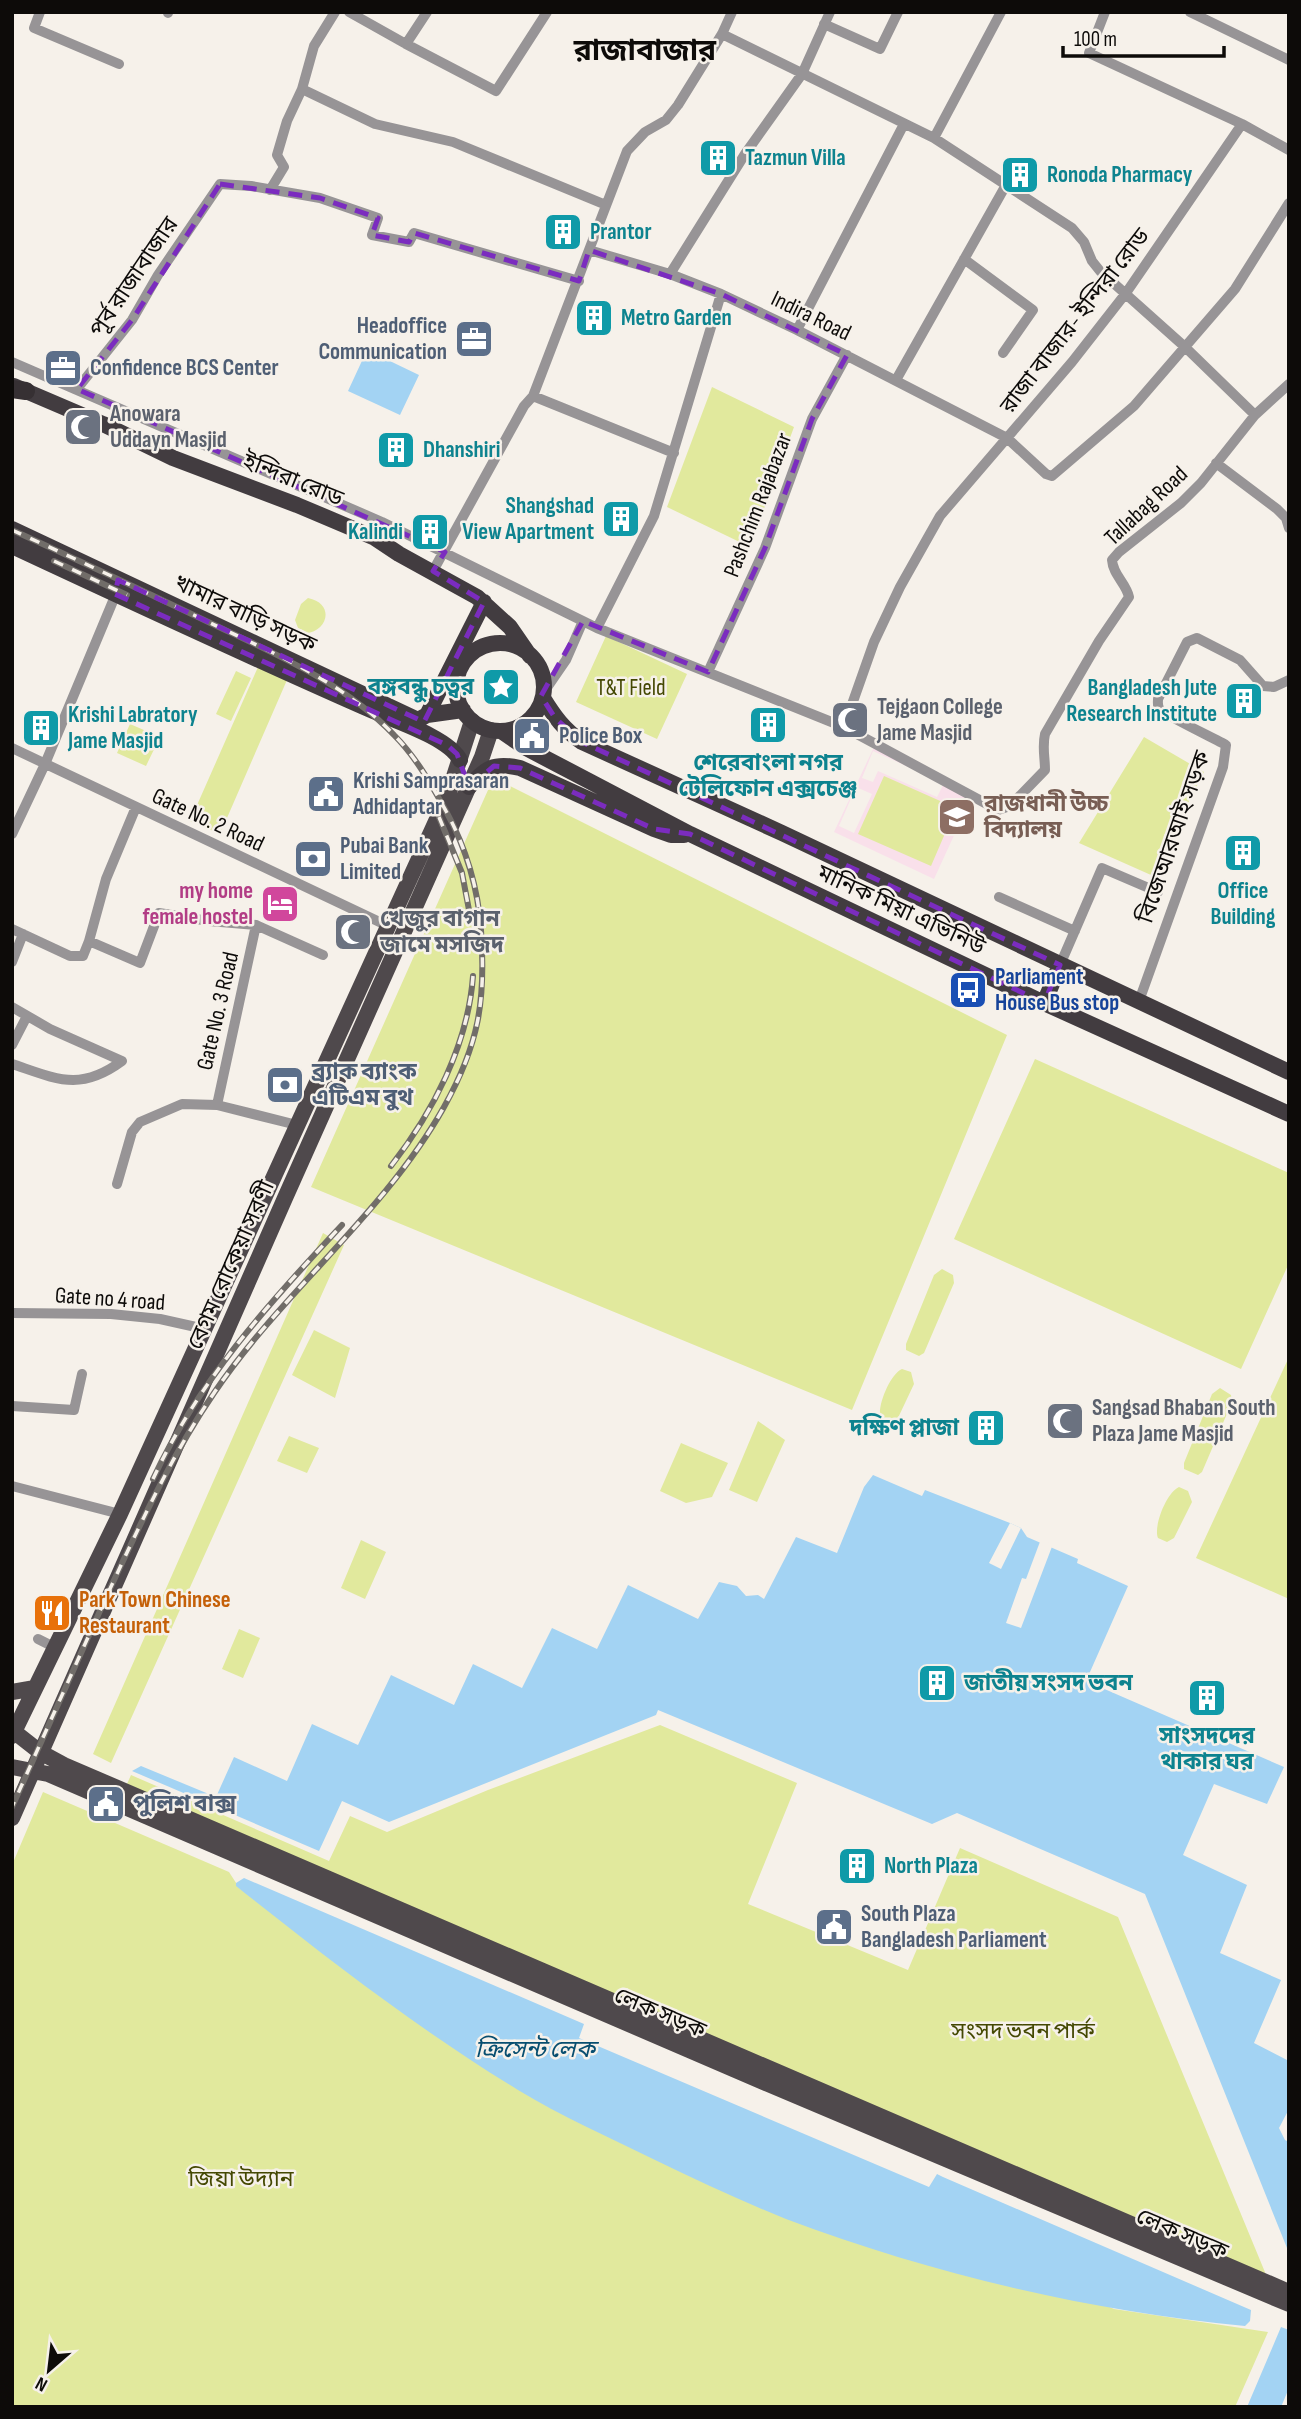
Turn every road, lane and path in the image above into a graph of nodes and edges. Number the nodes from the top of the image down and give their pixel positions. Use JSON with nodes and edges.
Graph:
{"nodes":[{"id":1,"x":40,"y":12,"type":"edge"},
{"id":2,"x":335,"y":12,"type":"edge"},
{"id":3,"x":349,"y":12,"type":"edge"},
{"id":4,"x":427,"y":12,"type":"edge"},
{"id":5,"x":547,"y":12,"type":"edge"},
{"id":6,"x":732,"y":12,"type":"edge"},
{"id":7,"x":830,"y":12,"type":"edge"},
{"id":8,"x":898,"y":12,"type":"edge"},
{"id":9,"x":1002,"y":12,"type":"edge"},
{"id":10,"x":1105,"y":12,"type":"edge"},
{"id":11,"x":1190,"y":12,"type":"edge"},
{"id":12,"x":824,"y":24,"type":"junction"},
{"id":13,"x":722,"y":34,"type":"junction"},
{"id":14,"x":407,"y":44,"type":"junction"},
{"id":15,"x":1289,"y":60,"type":"edge"},
{"id":16,"x":119,"y":64,"type":"dead end"},
{"id":17,"x":802,"y":74,"type":"junction"},
{"id":18,"x":302,"y":89,"type":"junction"},
{"id":19,"x":904,"y":124,"type":"junction"},
{"id":20,"x":1242,"y":124,"type":"junction"},
{"id":21,"x":934,"y":138,"type":"junction"},
{"id":22,"x":1289,"y":150,"type":"edge"},
{"id":23,"x":1006,"y":185,"type":"junction"},
{"id":24,"x":271,"y":190,"type":"junction"},
{"id":25,"x":1289,"y":203,"type":"edge"},
{"id":26,"x":606,"y":205,"type":"junction"},
{"id":27,"x":589,"y":250,"type":"junction"},
{"id":28,"x":964,"y":259,"type":"junction"},
{"id":29,"x":670,"y":274,"type":"junction"},
{"id":30,"x":579,"y":281,"type":"junction"},
{"id":31,"x":1126,"y":293,"type":"junction"},
{"id":32,"x":721,"y":294,"type":"junction"},
{"id":33,"x":797,"y":330,"type":"junction"},
{"id":34,"x":1185,"y":347,"type":"junction"},
{"id":35,"x":1003,"y":353,"type":"dead end"},
{"id":36,"x":847,"y":355,"type":"junction"},
{"id":37,"x":12,"y":362,"type":"edge"},
{"id":38,"x":896,"y":380,"type":"junction"},
{"id":39,"x":1289,"y":384,"type":"edge"},
{"id":40,"x":17,"y":388,"type":"edge"},
{"id":41,"x":77,"y":389,"type":"junction"},
{"id":42,"x":533,"y":396,"type":"junction"},
{"id":43,"x":1255,"y":415,"type":"junction"},
{"id":44,"x":1007,"y":438,"type":"junction"},
{"id":45,"x":674,"y":453,"type":"junction"},
{"id":46,"x":1216,"y":463,"type":"junction"},
{"id":47,"x":1289,"y":528,"type":"edge"},
{"id":48,"x":12,"y":529,"type":"edge"},
{"id":49,"x":12,"y":546,"type":"edge"},
{"id":50,"x":445,"y":552,"type":"junction"},
{"id":51,"x":433,"y":571,"type":"junction"},
{"id":52,"x":116,"y":587,"type":"junction"},
{"id":53,"x":484,"y":602,"type":"junction"},
{"id":54,"x":583,"y":621,"type":"junction"},
{"id":55,"x":597,"y":628,"type":"junction"},
{"id":56,"x":530,"y":656,"type":"junction"},
{"id":57,"x":708,"y":671,"type":"junction"},
{"id":58,"x":1289,"y":680,"type":"edge"},
{"id":59,"x":543,"y":695,"type":"junction"},
{"id":60,"x":427,"y":715,"type":"junction"},
{"id":61,"x":468,"y":716,"type":"junction"},
{"id":62,"x":844,"y":727,"type":"junction"},
{"id":63,"x":496,"y":731,"type":"junction"},
{"id":64,"x":12,"y":748,"type":"edge"},
{"id":65,"x":460,"y":760,"type":"junction"},
{"id":66,"x":45,"y":764,"type":"junction"},
{"id":67,"x":469,"y":786,"type":"junction"},
{"id":68,"x":136,"y":807,"type":"junction"},
{"id":69,"x":12,"y":834,"type":"edge"},
{"id":70,"x":690,"y":834,"type":"junction"},
{"id":71,"x":1158,"y":892,"type":"dead end"},
{"id":72,"x":999,"y":897,"type":"dead end"},
{"id":73,"x":256,"y":925,"type":"junction"},
{"id":74,"x":388,"y":926,"type":"junction"},
{"id":75,"x":12,"y":929,"type":"edge"},
{"id":76,"x":1075,"y":931,"type":"junction"},
{"id":77,"x":23,"y":934,"type":"junction"},
{"id":78,"x":89,"y":941,"type":"junction"},
{"id":79,"x":323,"y":955,"type":"dead end"},
{"id":80,"x":12,"y":961,"type":"edge"},
{"id":81,"x":1060,"y":965,"type":"junction"},
{"id":82,"x":1139,"y":1001,"type":"junction"},
{"id":83,"x":1044,"y":1003,"type":"junction"},
{"id":84,"x":12,"y":1007,"type":"edge"},
{"id":85,"x":27,"y":1016,"type":"junction"},
{"id":86,"x":12,"y":1045,"type":"edge"},
{"id":87,"x":12,"y":1064,"type":"edge"},
{"id":88,"x":1289,"y":1072,"type":"edge"},
{"id":89,"x":216,"y":1105,"type":"junction"},
{"id":90,"x":1289,"y":1115,"type":"edge"},
{"id":91,"x":297,"y":1125,"type":"junction"},
{"id":92,"x":117,"y":1184,"type":"dead end"},
{"id":93,"x":12,"y":1313,"type":"edge"},
{"id":94,"x":205,"y":1329,"type":"junction"},
{"id":95,"x":82,"y":1374,"type":"dead end"},
{"id":96,"x":12,"y":1406,"type":"edge"},
{"id":97,"x":12,"y":1486,"type":"edge"},
{"id":98,"x":120,"y":1514,"type":"junction"},
{"id":99,"x":38,"y":1639,"type":"dead end"},
{"id":100,"x":54,"y":1647,"type":"junction"},
{"id":101,"x":35,"y":1688,"type":"junction"},
{"id":102,"x":12,"y":1692,"type":"edge"},
{"id":103,"x":13,"y":1732,"type":"edge"},
{"id":104,"x":40,"y":1752,"type":"junction"},
{"id":105,"x":12,"y":1767,"type":"edge"},
{"id":106,"x":32,"y":1770,"type":"junction"},
{"id":107,"x":12,"y":1818,"type":"edge"},
{"id":108,"x":1289,"y":2292,"type":"edge"},
{"id":109,"x":1289,"y":2304,"type":"edge"}],
"edges":[{"from":1,"to":16,"type":"street"},
{"from":2,"to":18,"type":"street"},
{"from":3,"to":14,"type":"street"},
{"from":4,"to":14,"type":"street"},
{"from":5,"to":14,"type":"street"},
{"from":6,"to":13,"type":"street"},
{"from":7,"to":12,"type":"street"},
{"from":8,"to":12,"type":"street"},
{"from":9,"to":21,"type":"street"},
{"from":10,"to":20,"type":"street"},
{"from":11,"to":15,"type":"street"},
{"from":12,"to":17,"type":"street"},
{"from":13,"to":17,"type":"street"},
{"from":13,"to":26,"type":"street"},
{"from":17,"to":19,"type":"street"},
{"from":17,"to":29,"type":"street"},
{"from":18,"to":24,"type":"street"},
{"from":18,"to":26,"type":"street"},
{"from":19,"to":21,"type":"street"},
{"from":19,"to":33,"type":"street"},
{"from":20,"to":22,"type":"street"},
{"from":20,"to":31,"type":"street","name":"রাজা বাজার- ইন্দিরা রোড"},
{"from":21,"to":23,"type":"street"},
{"from":23,"to":28,"type":"street"},
{"from":23,"to":31,"type":"street"},
{"from":24,"to":30,"type":"street"},
{"from":24,"to":41,"type":"street","name":"পূর্ব রাজাবাজার"},
{"from":25,"to":34,"type":"street"},
{"from":26,"to":27,"type":"street"},
{"from":27,"to":29,"type":"street","name":"Indira Road"},
{"from":27,"to":30,"type":"street"},
{"from":28,"to":35,"type":"street"},
{"from":28,"to":38,"type":"street"},
{"from":29,"to":32,"type":"street","name":"Indira Road"},
{"from":30,"to":42,"type":"street"},
{"from":31,"to":34,"type":"street"},
{"from":31,"to":44,"type":"street","name":"রাজা বাজার- ইন্দিরা রোড"},
{"from":32,"to":33,"type":"street","name":"Indira Road"},
{"from":32,"to":45,"type":"street"},
{"from":33,"to":36,"type":"street","name":"Indira Road"},
{"from":34,"to":43,"type":"street"},
{"from":34,"to":44,"type":"street","name":"Indira Road"},
{"from":36,"to":38,"type":"street","name":"Indira Road"},
{"from":36,"to":57,"type":"street","name":"Pashchim Rajabazar"},
{"from":37,"to":41,"type":"street","name":"ইন্দিরা রোড"},
{"from":38,"to":44,"type":"street","name":"Indira Road"},
{"from":39,"to":43,"type":"street","name":"Tallabag Road"},
{"from":40,"to":51,"type":"highway","name":"ইন্দিরা রোড"},
{"from":41,"to":50,"type":"street","name":"ইন্দিরা রোড"},
{"from":42,"to":45,"type":"street"},
{"from":42,"to":50,"type":"street"},
{"from":43,"to":46,"type":"street","name":"Tallabag Road"},
{"from":44,"to":62,"type":"street","name":"রাজা বাজার- ইন্দিরা রোড"},
{"from":45,"to":55,"type":"street"},
{"from":46,"to":47,"type":"street"},
{"from":46,"to":62,"type":"street","name":"Tallabag Road"},
{"from":48,"to":52,"type":"highway","name":"খামার বাড়ি সড়ক"},
{"from":49,"to":52,"type":"highway"},
{"from":50,"to":51,"type":"street"},
{"from":50,"to":54,"type":"street"},
{"from":51,"to":53,"type":"highway","name":"ইন্দিরা রোড"},
{"from":52,"to":60,"type":"highway","name":"খামার বাড়ি সড়ক"},
{"from":52,"to":65,"type":"highway"},
{"from":52,"to":66,"type":"street"},
{"from":53,"to":56,"type":"highway","name":"ইন্দিরা রোড"},
{"from":53,"to":60,"type":"highway"},
{"from":54,"to":55,"type":"street"},
{"from":54,"to":59,"type":"street"},
{"from":55,"to":57,"type":"street"},
{"from":56,"to":59,"type":"highway"},
{"from":56,"to":61,"type":"highway"},
{"from":57,"to":62,"type":"street"},
{"from":58,"to":82,"type":"street","name":"বিজেআরআই সড়ক"},
{"from":59,"to":63,"type":"highway"},
{"from":59,"to":81,"type":"highway","name":"মানিক মিয়া এভিনিউ"},
{"from":60,"to":61,"type":"highway","name":"খামার বাড়ি সড়ক"},
{"from":61,"to":63,"type":"highway"},
{"from":61,"to":65,"type":"main road","name":"বেগম রোকেয়া সরণী"},
{"from":63,"to":67,"type":"main road","name":"বেগম রোকেয়া সরণী"},
{"from":63,"to":70,"type":"highway","name":"মানিক মিয়া এভিনিউ"},
{"from":64,"to":66,"type":"street","name":"Gate No. 2 Road"},
{"from":65,"to":74,"type":"main road","name":"বেগম রোকেয়া সরণী"},
{"from":66,"to":68,"type":"street","name":"Gate No. 2 Road"},
{"from":66,"to":69,"type":"street"},
{"from":67,"to":70,"type":"highway"},
{"from":67,"to":104,"type":"main road","name":"বেগম রোকেয়া সরণী"},
{"from":68,"to":74,"type":"street","name":"Gate No. 2 Road"},
{"from":68,"to":78,"type":"street"},
{"from":70,"to":83,"type":"highway","name":"মানিক মিয়া এভিনিউ"},
{"from":71,"to":76,"type":"street"},
{"from":72,"to":76,"type":"street"},
{"from":73,"to":78,"type":"street"},
{"from":73,"to":79,"type":"street"},
{"from":73,"to":89,"type":"street","name":"Gate No. 3 Road"},
{"from":74,"to":91,"type":"main road","name":"বেগম রোকেয়া সরণী"},
{"from":75,"to":77,"type":"street"},
{"from":76,"to":81,"type":"street"},
{"from":77,"to":78,"type":"street"},
{"from":77,"to":80,"type":"street"},
{"from":81,"to":82,"type":"highway","name":"মানিক মিয়া এভিনিউ"},
{"from":81,"to":83,"type":"highway"},
{"from":82,"to":88,"type":"highway","name":"মানিক মিয়া এভিনিউ"},
{"from":83,"to":90,"type":"highway","name":"মানিক মিয়া এভিনিউ"},
{"from":84,"to":85,"type":"street"},
{"from":85,"to":86,"type":"street"},
{"from":85,"to":87,"type":"street"},
{"from":89,"to":91,"type":"street","name":"Gate No. 3 Road"},
{"from":89,"to":92,"type":"street","name":"Gate No. 3 Road"},
{"from":91,"to":94,"type":"main road","name":"বেগম রোকেয়া সরণী"},
{"from":93,"to":94,"type":"street","name":"Gate no 4 road"},
{"from":94,"to":98,"type":"main road","name":"বেগম রোকেয়া সরণী"},
{"from":95,"to":96,"type":"street"},
{"from":97,"to":98,"type":"street"},
{"from":98,"to":100,"type":"main road","name":"বেগম রোকেয়া সরণী"},
{"from":99,"to":100,"type":"street"},
{"from":100,"to":101,"type":"main road","name":"বেগম রোকেয়া সরণী"},
{"from":101,"to":102,"type":"main road"},
{"from":101,"to":103,"type":"main road","name":"বেগম রোকেয়া সরণী"},
{"from":103,"to":104,"type":"main road"},
{"from":104,"to":106,"type":"main road","name":"বেগম রোকেয়া সরণী"},
{"from":104,"to":108,"type":"main road"},
{"from":105,"to":106,"type":"main road","name":"লেক সড়ক"},
{"from":106,"to":107,"type":"main road","name":"বেগম রোকেয়া সরণী"},
{"from":106,"to":109,"type":"main road","name":"লেক সড়ক"}]}
